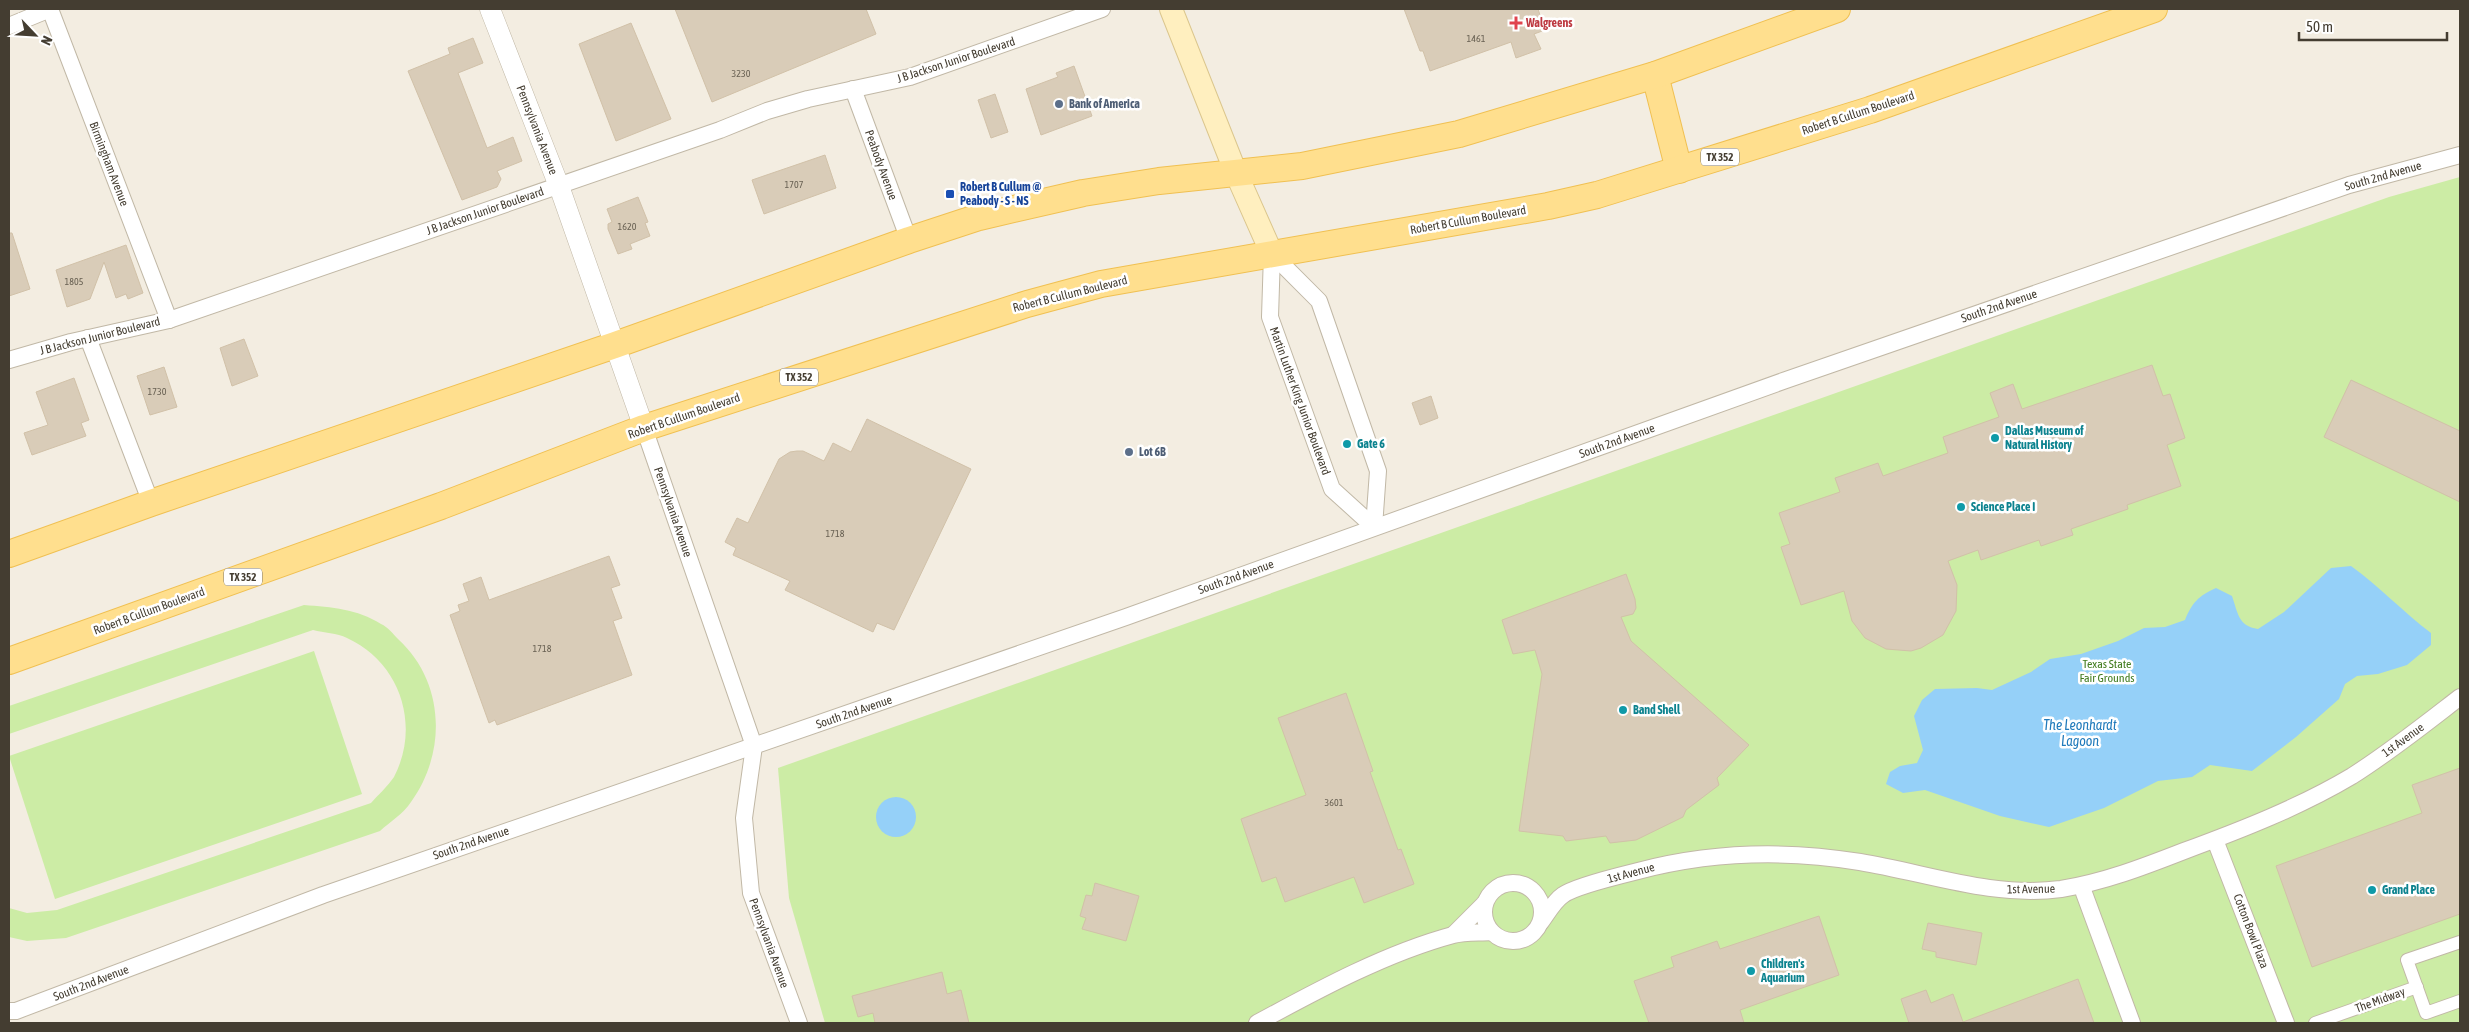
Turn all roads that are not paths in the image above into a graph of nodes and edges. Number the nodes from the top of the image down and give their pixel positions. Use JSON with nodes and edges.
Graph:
{"nodes":[{"id":1,"x":50,"y":9,"type":"edge"},
{"id":2,"x":490,"y":9,"type":"edge"},
{"id":3,"x":1102,"y":9,"type":"edge"},
{"id":4,"x":1171,"y":9,"type":"edge"},
{"id":5,"x":1837,"y":9,"type":"edge"},
{"id":6,"x":2154,"y":9,"type":"edge"},
{"id":7,"x":9,"y":26,"type":"edge"},
{"id":8,"x":1655,"y":75,"type":"junction"},
{"id":9,"x":853,"y":89,"type":"junction"},
{"id":10,"x":2460,"y":155,"type":"edge"},
{"id":11,"x":1679,"y":170,"type":"junction"},
{"id":12,"x":1236,"y":173,"type":"junction"},
{"id":13,"x":559,"y":186,"type":"junction"},
{"id":14,"x":909,"y":240,"type":"junction"},
{"id":15,"x":1272,"y":254,"type":"junction"},
{"id":16,"x":168,"y":320,"type":"junction"},
{"id":17,"x":88,"y":338,"type":"junction"},
{"id":18,"x":614,"y":345,"type":"junction"},
{"id":19,"x":9,"y":360,"type":"edge"},
{"id":20,"x":644,"y":428,"type":"junction"},
{"id":21,"x":151,"y":503,"type":"junction"},
{"id":22,"x":1374,"y":527,"type":"junction"},
{"id":23,"x":9,"y":554,"type":"edge"},
{"id":24,"x":9,"y":661,"type":"edge"},
{"id":25,"x":2460,"y":697,"type":"edge"},
{"id":26,"x":754,"y":746,"type":"junction"},
{"id":27,"x":2215,"y":840,"type":"junction"},
{"id":28,"x":1529,"y":887,"type":"junction"},
{"id":29,"x":2084,"y":893,"type":"dead end"},
{"id":30,"x":1563,"y":895,"type":"junction"},
{"id":31,"x":1484,"y":904,"type":"junction"},
{"id":32,"x":1541,"y":922,"type":"junction"},
{"id":33,"x":1491,"y":932,"type":"junction"},
{"id":34,"x":1454,"y":934,"type":"junction"},
{"id":35,"x":2460,"y":942,"type":"edge"},
{"id":36,"x":2417,"y":987,"type":"junction"},
{"id":37,"x":2460,"y":1001,"type":"edge"},
{"id":38,"x":11,"y":1014,"type":"edge"},
{"id":39,"x":799,"y":1023,"type":"edge"},
{"id":40,"x":1257,"y":1023,"type":"edge"},
{"id":41,"x":2132,"y":1023,"type":"edge"},
{"id":42,"x":2286,"y":1023,"type":"edge"},
{"id":43,"x":2316,"y":1023,"type":"edge"}],
"edges":[{"from":1,"to":7,"type":"street"},
{"from":1,"to":16,"type":"street","name":"Birmingham Avenue"},
{"from":2,"to":13,"type":"street","name":"Pennsylvania Avenue"},
{"from":3,"to":9,"type":"street","name":"J B Jackson Junior Boulevard"},
{"from":4,"to":12,"type":"main road","name":"Martin Luther King Junior Boulevard"},
{"from":5,"to":8,"type":"main road"},
{"from":6,"to":11,"type":"main road","name":"Robert B Cullum Boulevard","number":"TX 352"},
{"from":8,"to":11,"type":"main road"},
{"from":8,"to":12,"type":"main road"},
{"from":9,"to":13,"type":"street","name":"J B Jackson Junior Boulevard"},
{"from":9,"to":14,"type":"street","name":"Peabody Avenue"},
{"from":10,"to":22,"type":"street","name":"South 2nd Avenue"},
{"from":11,"to":15,"type":"main road","name":"Robert B Cullum Boulevard","number":"TX 352"},
{"from":12,"to":14,"type":"main road"},
{"from":12,"to":15,"type":"main road","name":"Martin Luther King Junior Boulevard"},
{"from":13,"to":16,"type":"street","name":"J B Jackson Junior Boulevard"},
{"from":13,"to":18,"type":"street","name":"Pennsylvania Avenue"},
{"from":14,"to":18,"type":"main road"},
{"from":15,"to":20,"type":"main road","name":"Robert B Cullum Boulevard","number":"TX 352"},
{"from":15,"to":22,"type":"street","name":"Martin Luther King Junior Boulevard"},
{"from":15,"to":22,"type":"street","name":"Martin Luther King Junior Boulevard"},
{"from":16,"to":17,"type":"street","name":"J B Jackson Junior Boulevard"},
{"from":17,"to":19,"type":"street","name":"J B Jackson Junior Boulevard"},
{"from":17,"to":21,"type":"street"},
{"from":18,"to":20,"type":"street","name":"Pennsylvania Avenue"},
{"from":18,"to":21,"type":"main road"},
{"from":20,"to":24,"type":"main road","name":"Robert B Cullum Boulevard","number":"TX 352"},
{"from":20,"to":26,"type":"street","name":"Pennsylvania Avenue"},
{"from":21,"to":23,"type":"main road"},
{"from":22,"to":26,"type":"street","name":"South 2nd Avenue"},
{"from":25,"to":27,"type":"street","name":"1st Avenue"},
{"from":26,"to":38,"type":"street","name":"South 2nd Avenue"},
{"from":26,"to":39,"type":"street","name":"Pennsylvania Avenue"},
{"from":27,"to":30,"type":"street","name":"1st Avenue"},
{"from":27,"to":42,"type":"street","name":"Cotton Bowl Plaza"},
{"from":28,"to":30,"type":"street"},
{"from":28,"to":31,"type":"street"},
{"from":28,"to":32,"type":"street"},
{"from":29,"to":41,"type":"street"},
{"from":30,"to":32,"type":"street"},
{"from":31,"to":33,"type":"street"},
{"from":31,"to":34,"type":"street"},
{"from":32,"to":33,"type":"street"},
{"from":33,"to":34,"type":"street"},
{"from":34,"to":40,"type":"street"},
{"from":35,"to":36,"type":"street","name":"The Midway"},
{"from":36,"to":37,"type":"street","name":"The Midway"},
{"from":36,"to":43,"type":"street","name":"The Midway"}]}
